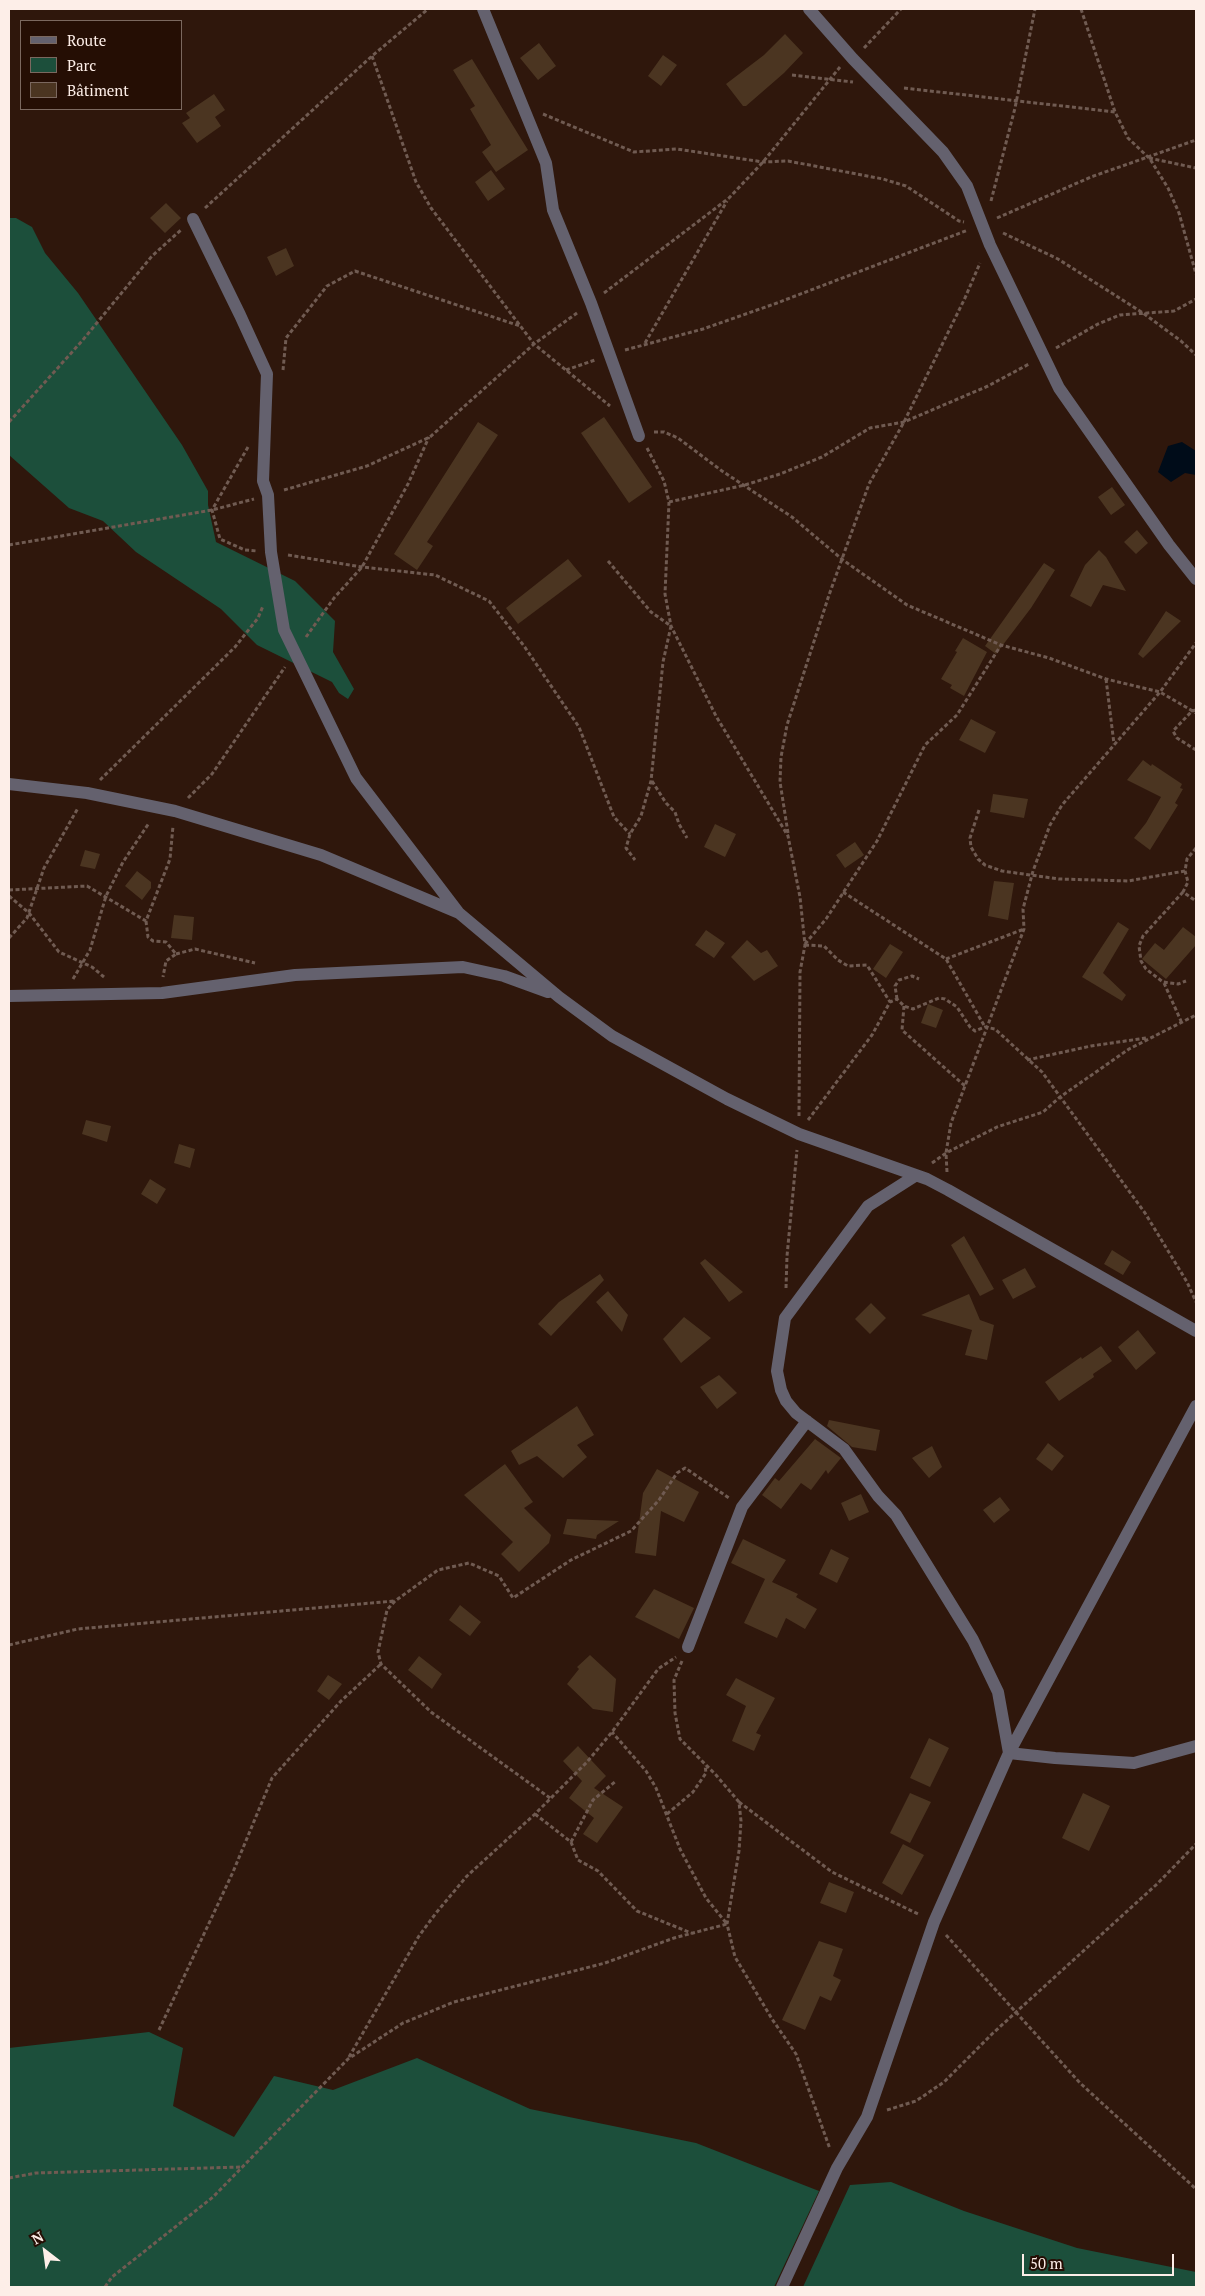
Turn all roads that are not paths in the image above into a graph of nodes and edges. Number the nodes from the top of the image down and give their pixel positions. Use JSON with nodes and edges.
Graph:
{"nodes":[{"id":1,"x":483,"y":9,"type":"edge"},
{"id":2,"x":809,"y":9,"type":"edge"},
{"id":3,"x":193,"y":219,"type":"road end"},
{"id":4,"x":639,"y":436,"type":"road end"},
{"id":5,"x":1196,"y":579,"type":"edge"},
{"id":6,"x":9,"y":784,"type":"edge"},
{"id":7,"x":459,"y":913,"type":"junction"},
{"id":8,"x":9,"y":996,"type":"edge"},
{"id":9,"x":559,"y":996,"type":"junction"},
{"id":10,"x":915,"y":1176,"type":"junction"},
{"id":11,"x":1196,"y":1331,"type":"edge"},
{"id":12,"x":1196,"y":1406,"type":"edge"},
{"id":13,"x":807,"y":1421,"type":"junction"},
{"id":14,"x":688,"y":1647,"type":"road end"},
{"id":15,"x":1196,"y":1746,"type":"edge"},
{"id":16,"x":1009,"y":1752,"type":"junction"},
{"id":17,"x":782,"y":2287,"type":"edge"}],
"edges":[{"from":1,"to":4,"type":"street"},
{"from":2,"to":5,"type":"street"},
{"from":3,"to":7,"type":"street"},
{"from":6,"to":7,"type":"street"},
{"from":7,"to":9,"type":"street"},
{"from":8,"to":9,"type":"street"},
{"from":9,"to":10,"type":"street"},
{"from":10,"to":11,"type":"street"},
{"from":10,"to":13,"type":"street"},
{"from":12,"to":16,"type":"street"},
{"from":13,"to":14,"type":"street"},
{"from":13,"to":16,"type":"street"},
{"from":15,"to":16,"type":"street"},
{"from":16,"to":17,"type":"street"}]}
